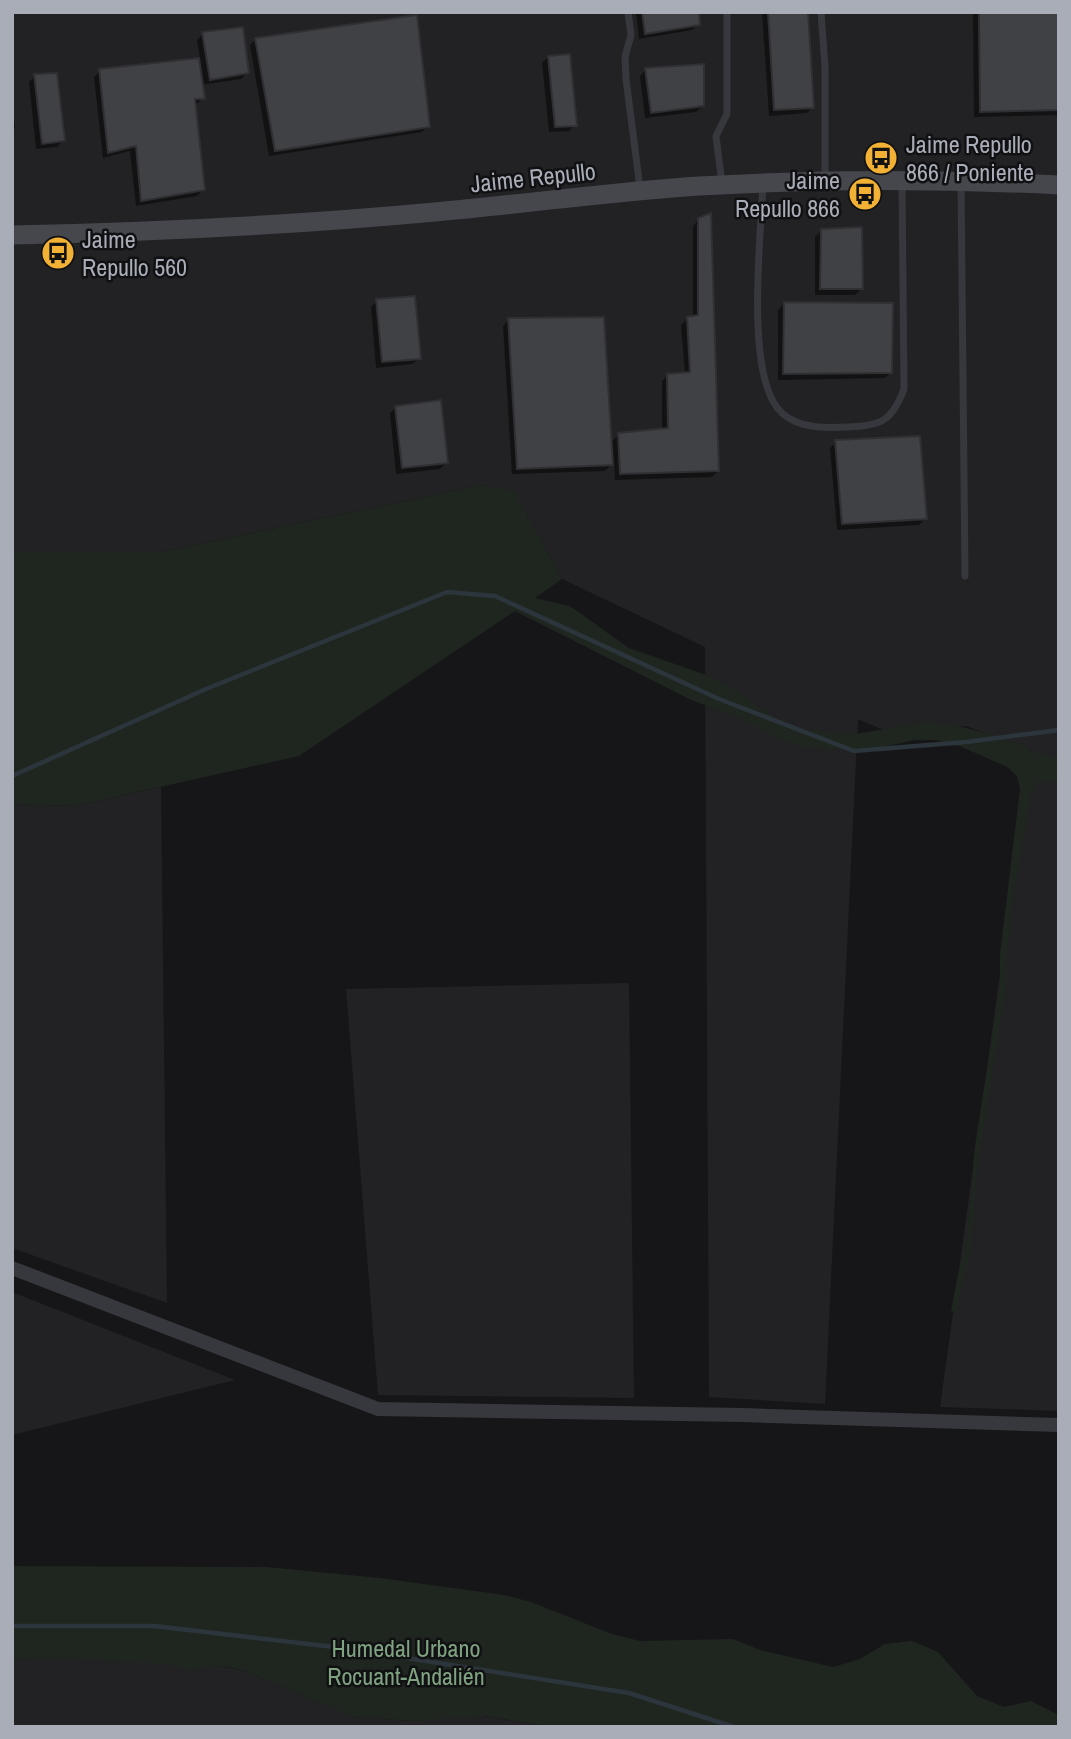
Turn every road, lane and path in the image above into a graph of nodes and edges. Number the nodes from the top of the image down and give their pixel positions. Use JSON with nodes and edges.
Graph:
{"nodes":[{"id":1,"x":628,"y":12,"type":"edge"},
{"id":2,"x":727,"y":12,"type":"edge"},
{"id":3,"x":821,"y":12,"type":"edge"},
{"id":4,"x":825,"y":181,"type":"junction"},
{"id":5,"x":902,"y":181,"type":"junction"},
{"id":6,"x":961,"y":181,"type":"junction"},
{"id":7,"x":763,"y":183,"type":"junction"},
{"id":8,"x":722,"y":185,"type":"junction"},
{"id":9,"x":1059,"y":185,"type":"edge"},
{"id":10,"x":640,"y":191,"type":"junction"},
{"id":11,"x":12,"y":235,"type":"edge"},
{"id":12,"x":965,"y":576,"type":"dead end"},
{"id":13,"x":12,"y":1268,"type":"edge"},
{"id":14,"x":1059,"y":1425,"type":"edge"}],
"edges":[{"from":1,"to":10,"type":"lane"},
{"from":2,"to":8,"type":"lane"},
{"from":3,"to":4,"type":"lane"},
{"from":4,"to":5,"type":"street","name":"Jaime Repullo"},
{"from":4,"to":7,"type":"street","name":"Jaime Repullo"},
{"from":5,"to":6,"type":"street","name":"Jaime Repullo"},
{"from":5,"to":7,"type":"lane"},
{"from":6,"to":9,"type":"street","name":"Jaime Repullo"},
{"from":6,"to":12,"type":"lane"},
{"from":7,"to":8,"type":"street","name":"Jaime Repullo"},
{"from":8,"to":10,"type":"street","name":"Jaime Repullo"},
{"from":10,"to":11,"type":"street","name":"Jaime Repullo"},
{"from":13,"to":14,"type":"street"}]}
